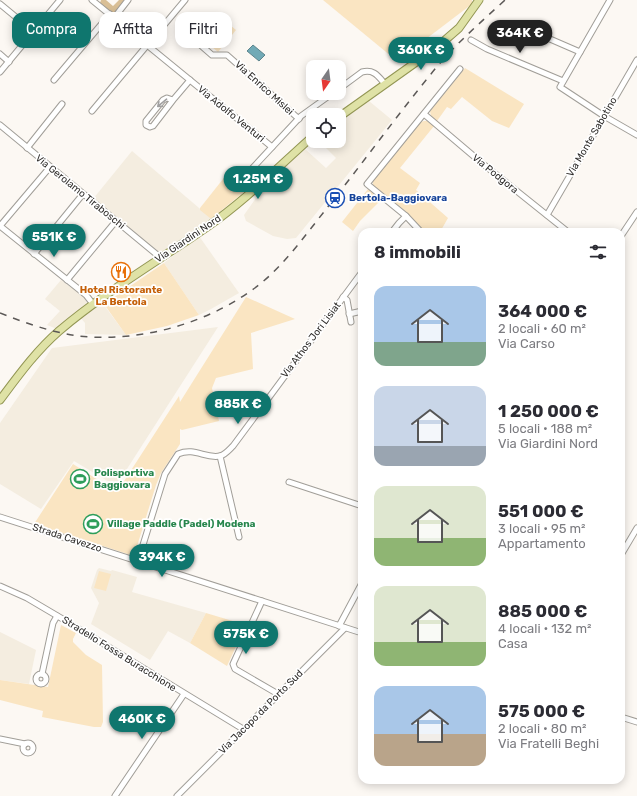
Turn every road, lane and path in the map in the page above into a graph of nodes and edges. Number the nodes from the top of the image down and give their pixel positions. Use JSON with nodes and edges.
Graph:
{"nodes":[{"id":1,"x":60,"y":0,"type":"edge"},
{"id":2,"x":92,"y":0,"type":"edge"},
{"id":3,"x":128,"y":0,"type":"edge"},
{"id":4,"x":185,"y":0,"type":"edge"},
{"id":5,"x":479,"y":0,"type":"edge"},
{"id":6,"x":610,"y":0,"type":"edge"},
{"id":7,"x":0,"y":4,"type":"edge"},
{"id":8,"x":50,"y":12,"type":"edge"},
{"id":9,"x":107,"y":12,"type":"edge"},
{"id":10,"x":116,"y":12,"type":"edge"},
{"id":11,"x":12,"y":14,"type":"edge"},
{"id":12,"x":167,"y":22,"type":"edge"},
{"id":13,"x":520,"y":26,"type":"dead end"},
{"id":14,"x":99,"y":30,"type":"edge"},
{"id":15,"x":471,"y":40,"type":"dead end"},
{"id":16,"x":21,"y":48,"type":"edge"},
{"id":17,"x":145,"y":48,"type":"edge"},
{"id":18,"x":152,"y":48,"type":"edge"},
{"id":19,"x":204,"y":48,"type":"edge"},
{"id":20,"x":580,"y":52,"type":"junction"},
{"id":21,"x":0,"y":54,"type":"edge"},
{"id":22,"x":637,"y":60,"type":"edge"},
{"id":23,"x":9,"y":62,"type":"junction"},
{"id":24,"x":460,"y":69,"type":"dead end"},
{"id":25,"x":0,"y":72,"type":"edge"},
{"id":26,"x":54,"y":80,"type":"dead end"},
{"id":27,"x":190,"y":80,"type":"junction"},
{"id":28,"x":563,"y":81,"type":"junction"},
{"id":29,"x":346,"y":84,"type":"edge"},
{"id":30,"x":385,"y":84,"type":"junction"},
{"id":31,"x":173,"y":100,"type":"junction"},
{"id":32,"x":324,"y":100,"type":"edge"},
{"id":33,"x":62,"y":104,"type":"dead end"},
{"id":34,"x":92,"y":112,"type":"dead end"},
{"id":35,"x":346,"y":112,"type":"edge"},
{"id":36,"x":424,"y":114,"type":"junction"},
{"id":37,"x":604,"y":116,"type":"junction"},
{"id":38,"x":299,"y":119,"type":"junction"},
{"id":39,"x":0,"y":125,"type":"edge"},
{"id":40,"x":637,"y":136,"type":"edge"},
{"id":41,"x":306,"y":142,"type":"edge"},
{"id":42,"x":272,"y":147,"type":"junction"},
{"id":43,"x":27,"y":148,"type":"junction"},
{"id":44,"x":50,"y":167,"type":"junction"},
{"id":45,"x":252,"y":192,"type":"junction"},
{"id":46,"x":84,"y":194,"type":"junction"},
{"id":47,"x":637,"y":212,"type":"edge"},
{"id":48,"x":547,"y":215,"type":"junction"},
{"id":49,"x":406,"y":216,"type":"junction"},
{"id":50,"x":116,"y":222,"type":"junction"},
{"id":51,"x":0,"y":226,"type":"edge"},
{"id":52,"x":395,"y":228,"type":"edge"},
{"id":53,"x":417,"y":228,"type":"edge"},
{"id":54,"x":563,"y":228,"type":"edge"},
{"id":55,"x":625,"y":230,"type":"edge"},
{"id":56,"x":34,"y":254,"type":"junction"},
{"id":57,"x":161,"y":258,"type":"junction"},
{"id":58,"x":358,"y":277,"type":"edge"},
{"id":59,"x":67,"y":280,"type":"junction"},
{"id":60,"x":343,"y":297,"type":"junction"},
{"id":61,"x":93,"y":304,"type":"junction"},
{"id":62,"x":358,"y":312,"type":"edge"},
{"id":63,"x":350,"y":314,"type":"junction"},
{"id":64,"x":351,"y":322,"type":"dead end"},
{"id":65,"x":0,"y":400,"type":"edge"},
{"id":66,"x":220,"y":456,"type":"junction"},
{"id":67,"x":289,"y":482,"type":"dead end"},
{"id":68,"x":358,"y":505,"type":"edge"},
{"id":69,"x":0,"y":517,"type":"edge"},
{"id":70,"x":637,"y":528,"type":"edge"},
{"id":71,"x":239,"y":537,"type":"dead end"},
{"id":72,"x":625,"y":548,"type":"edge"},
{"id":73,"x":138,"y":561,"type":"junction"},
{"id":74,"x":0,"y":586,"type":"edge"},
{"id":75,"x":358,"y":590,"type":"edge"},
{"id":76,"x":262,"y":601,"type":"junction"},
{"id":77,"x":57,"y":616,"type":"junction"},
{"id":78,"x":339,"y":626,"type":"junction"},
{"id":79,"x":346,"y":628,"type":"junction"},
{"id":80,"x":358,"y":632,"type":"edge"},
{"id":81,"x":42,"y":674,"type":"dead end"},
{"id":82,"x":184,"y":694,"type":"junction"},
{"id":83,"x":278,"y":694,"type":"junction"},
{"id":84,"x":625,"y":718,"type":"edge"},
{"id":85,"x":637,"y":722,"type":"edge"},
{"id":86,"x":243,"y":729,"type":"junction"},
{"id":87,"x":0,"y":739,"type":"edge"},
{"id":88,"x":24,"y":746,"type":"dead end"},
{"id":89,"x":115,"y":796,"type":"edge"},
{"id":90,"x":177,"y":796,"type":"edge"}],
"edges":[{"from":1,"to":8,"type":"street"},
{"from":2,"to":9,"type":"street","name":"Via Adolfo Venturi"},
{"from":3,"to":10,"type":"street"},
{"from":4,"to":12,"type":"street"},
{"from":5,"to":30,"type":"main road"},
{"from":6,"to":20,"type":"street"},
{"from":7,"to":11,"type":"street"},
{"from":13,"to":20,"type":"street"},
{"from":14,"to":26,"type":"street"},
{"from":15,"to":28,"type":"street"},
{"from":16,"to":23,"type":"street"},
{"from":17,"to":34,"type":"street"},
{"from":18,"to":27,"type":"street","name":"Via Adolfo Venturi"},
{"from":19,"to":38,"type":"street","name":"Via Enrico Mislei"},
{"from":20,"to":28,"type":"street"},
{"from":21,"to":23,"type":"street"},
{"from":22,"to":37,"type":"street","name":"Via Monte Sabotino"},
{"from":23,"to":25,"type":"street"},
{"from":24,"to":36,"type":"street"},
{"from":27,"to":31,"type":"street","name":"Via Adolfo Venturi"},
{"from":27,"to":42,"type":"street","name":"Via Adolfo Venturi"},
{"from":28,"to":37,"type":"street"},
{"from":29,"to":30,"type":"street"},
{"from":30,"to":35,"type":"main road"},
{"from":31,"to":31,"type":"street","name":"Via Adolfo Venturi","one_way":true},
{"from":32,"to":38,"type":"street"},
{"from":33,"to":43,"type":"street"},
{"from":36,"to":48,"type":"street","name":"Via Podgora"},
{"from":36,"to":49,"type":"street"},
{"from":37,"to":40,"type":"street"},
{"from":37,"to":48,"type":"street","name":"Via Monte Sabotino"},
{"from":38,"to":42,"type":"street"},
{"from":39,"to":43,"type":"street","name":"Via Gerolamo Tiraboschi"},
{"from":41,"to":45,"type":"main road","name":"Via Giardini Nord"},
{"from":42,"to":45,"type":"street"},
{"from":43,"to":44,"type":"street","name":"Via Gerolamo Tiraboschi"},
{"from":44,"to":46,"type":"street","name":"Via Gerolamo Tiraboschi"},
{"from":44,"to":51,"type":"street"},
{"from":45,"to":57,"type":"main road","name":"Via Giardini Nord"},
{"from":46,"to":50,"type":"street","name":"Via Gerolamo Tiraboschi"},
{"from":46,"to":56,"type":"street"},
{"from":47,"to":55,"type":"street"},
{"from":48,"to":54,"type":"street","name":"Via Podgora"},
{"from":49,"to":52,"type":"street"},
{"from":49,"to":53,"type":"street"},
{"from":50,"to":57,"type":"street","name":"Via Gerolamo Tiraboschi"},
{"from":50,"to":59,"type":"street"},
{"from":51,"to":56,"type":"street"},
{"from":56,"to":59,"type":"street"},
{"from":57,"to":61,"type":"main road","name":"Via Giardini Nord"},
{"from":58,"to":60,"type":"street","name":"Via Athos Jori Lisiat"},
{"from":59,"to":61,"type":"street"},
{"from":60,"to":63,"type":"street","name":"Via Athos Jori Lisiat"},
{"from":60,"to":66,"type":"street","name":"Via Athos Jori Lisiat"},
{"from":61,"to":65,"type":"main road","name":"Via Giardini Nord"},
{"from":62,"to":63,"type":"street","name":"Via Athos Jori Lisiat"},
{"from":63,"to":64,"type":"street","name":"Via Athos Jori Lisiat"},
{"from":66,"to":71,"type":"street"},
{"from":66,"to":73,"type":"street"},
{"from":67,"to":68,"type":"street"},
{"from":69,"to":73,"type":"street","name":"Strada Cavezzo"},
{"from":70,"to":72,"type":"street"},
{"from":73,"to":76,"type":"street","name":"Strada Cavezzo"},
{"from":74,"to":77,"type":"street","name":"Stradello Fossa Buracchione"},
{"from":75,"to":78,"type":"street"},
{"from":76,"to":78,"type":"street","name":"Strada Cavezzo"},
{"from":76,"to":83,"type":"street"},
{"from":77,"to":81,"type":"street","name":"Stradello Fossa Buracchione"},
{"from":77,"to":82,"type":"street","name":"Stradello Fossa Buracchione"},
{"from":78,"to":79,"type":"street","name":"Strada Cavezzo"},
{"from":79,"to":80,"type":"street","name":"Strada Cavezzo"},
{"from":79,"to":83,"type":"street","name":"Via Jacopo da Porto Sud"},
{"from":82,"to":86,"type":"street","name":"Stradello Fossa Buracchione"},
{"from":82,"to":89,"type":"street"},
{"from":83,"to":86,"type":"street","name":"Via Jacopo da Porto Sud"},
{"from":84,"to":85,"type":"street"},
{"from":86,"to":90,"type":"street","name":"Via Jacopo da Porto Sud"},
{"from":87,"to":88,"type":"street"}]}
